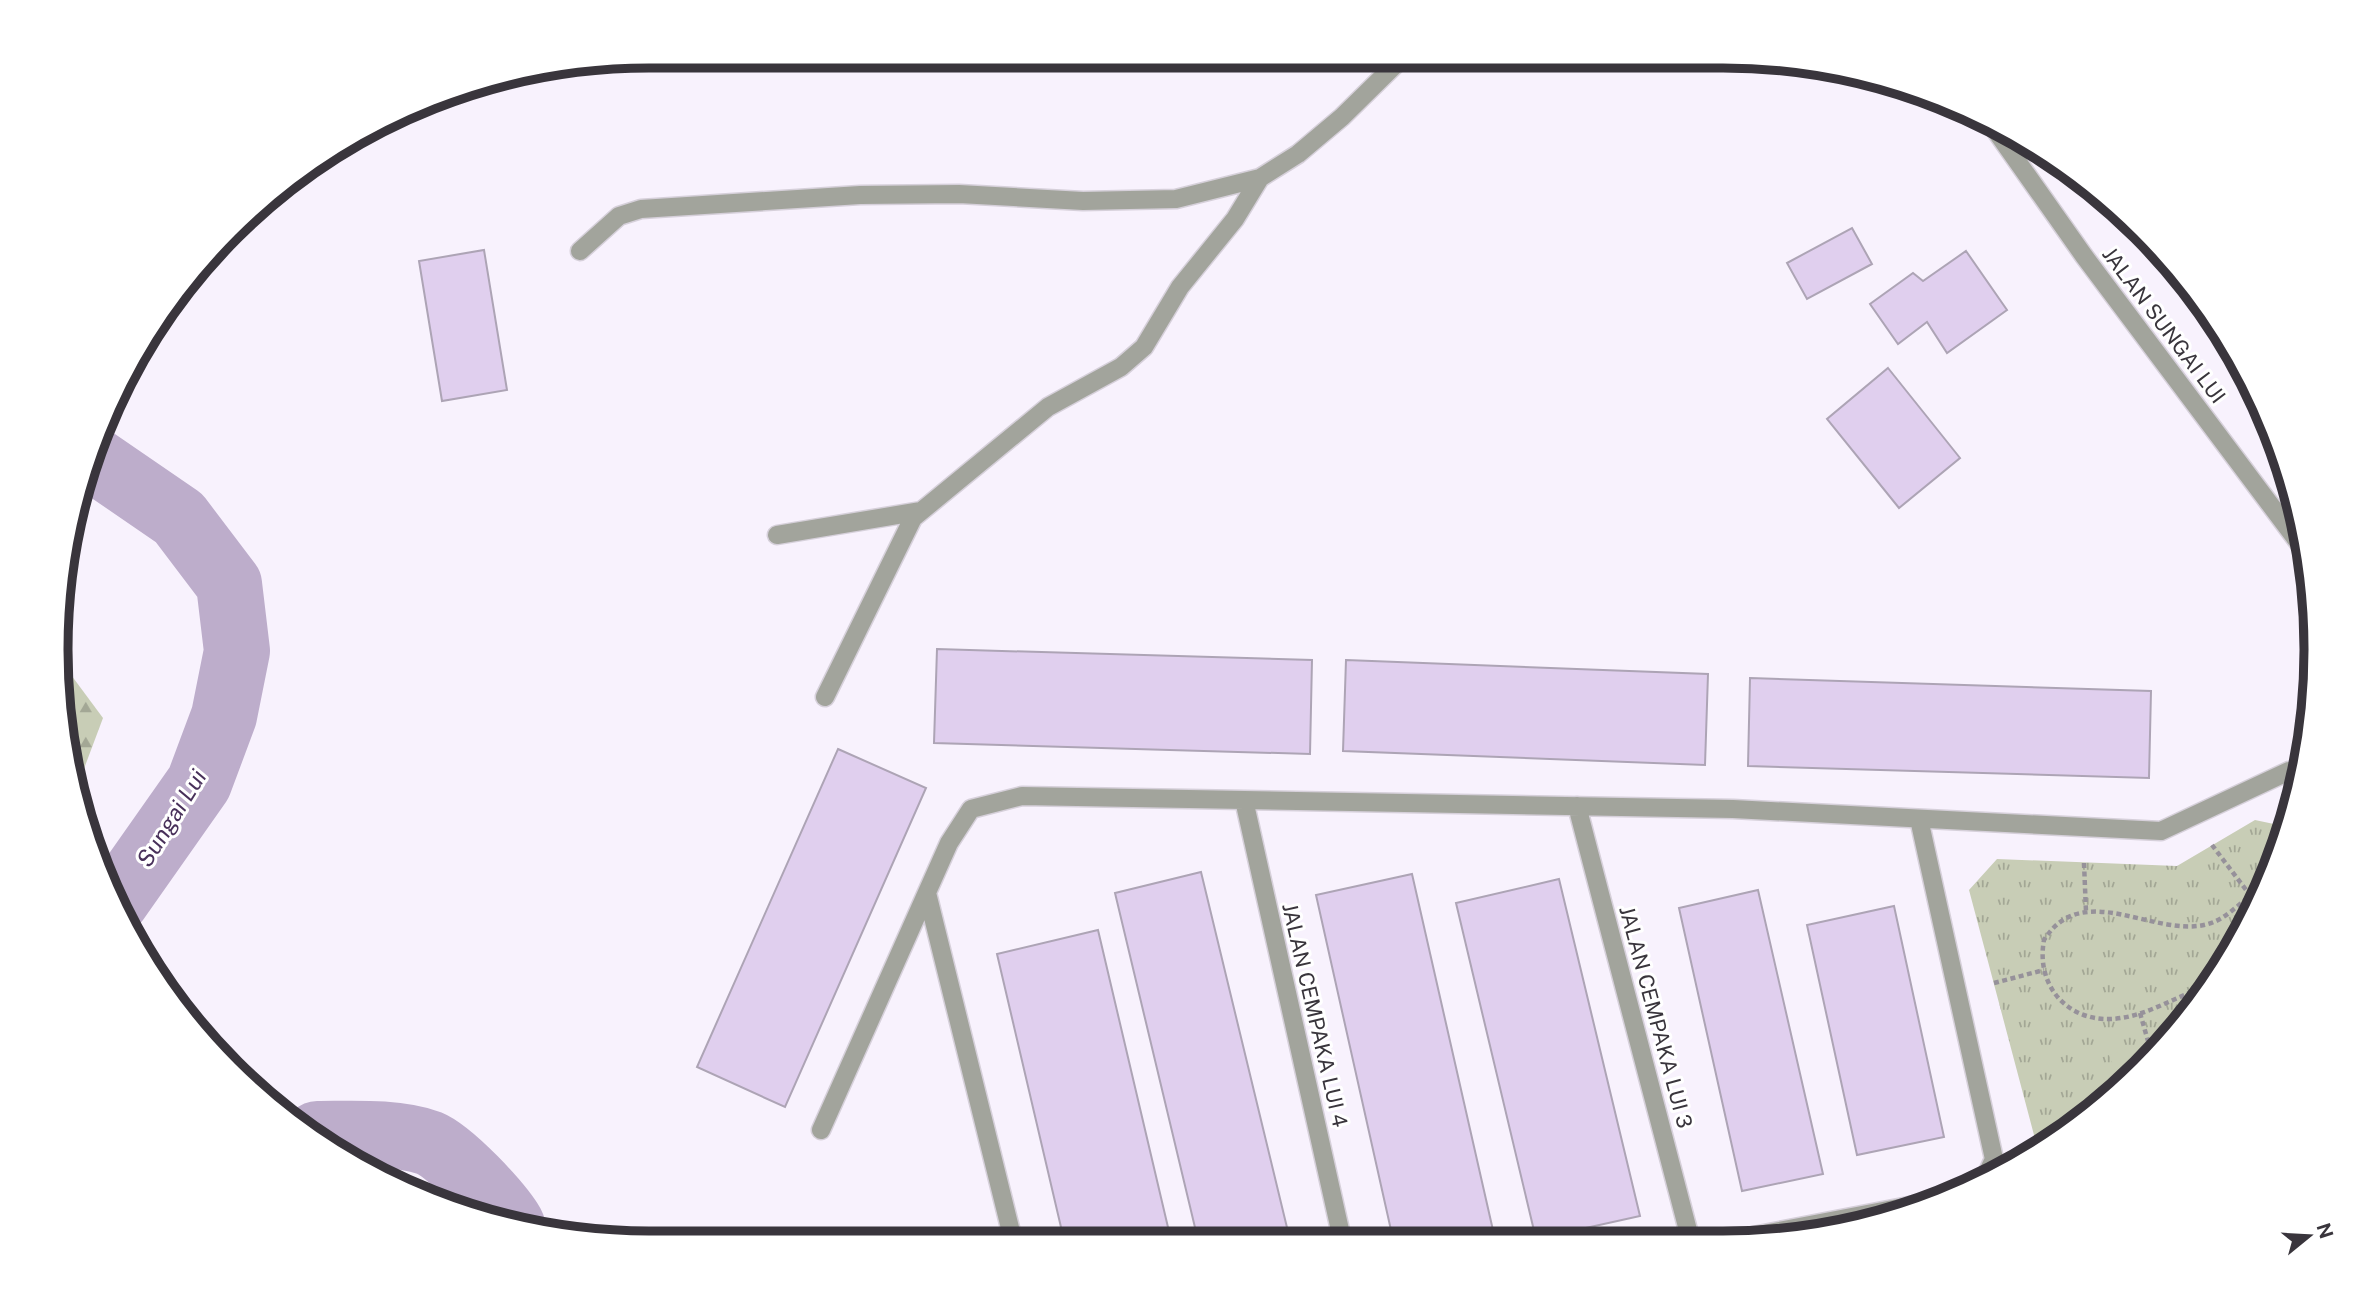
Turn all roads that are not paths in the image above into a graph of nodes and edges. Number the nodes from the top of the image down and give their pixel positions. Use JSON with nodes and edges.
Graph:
{"nodes":[{"id":1,"x":1393,"y":68,"type":"edge"},
{"id":2,"x":2002,"y":140,"type":"edge"},
{"id":3,"x":1260,"y":178,"type":"junction"},
{"id":4,"x":580,"y":251,"type":"dead end"},
{"id":5,"x":921,"y":511,"type":"junction"},
{"id":6,"x":2293,"y":534,"type":"edge"},
{"id":7,"x":777,"y":535,"type":"dead end"},
{"id":8,"x":825,"y":697,"type":"dead end"},
{"id":9,"x":2291,"y":773,"type":"edge"},
{"id":10,"x":1244,"y":800,"type":"junction"},
{"id":11,"x":1577,"y":806,"type":"junction"},
{"id":12,"x":1919,"y":819,"type":"junction"},
{"id":13,"x":927,"y":892,"type":"junction"},
{"id":14,"x":821,"y":1130,"type":"dead end"},
{"id":15,"x":1991,"y":1165,"type":"edge"},
{"id":16,"x":1011,"y":1231,"type":"edge"},
{"id":17,"x":1340,"y":1231,"type":"edge"},
{"id":18,"x":1688,"y":1231,"type":"edge"}],
"edges":[{"from":1,"to":3,"type":"street"},
{"from":2,"to":6,"type":"street","name":"JALAN SUNGAI LUI"},
{"from":3,"to":4,"type":"street"},
{"from":3,"to":5,"type":"street"},
{"from":5,"to":7,"type":"street"},
{"from":5,"to":8,"type":"street"},
{"from":9,"to":12,"type":"street"},
{"from":10,"to":11,"type":"street"},
{"from":10,"to":13,"type":"street"},
{"from":10,"to":17,"type":"street","name":"JALAN CEMPAKA LUI 4"},
{"from":11,"to":12,"type":"street"},
{"from":11,"to":18,"type":"street","name":"JALAN CEMPAKA LUI 3"},
{"from":12,"to":15,"type":"street"},
{"from":13,"to":14,"type":"street"},
{"from":13,"to":16,"type":"street"}]}
